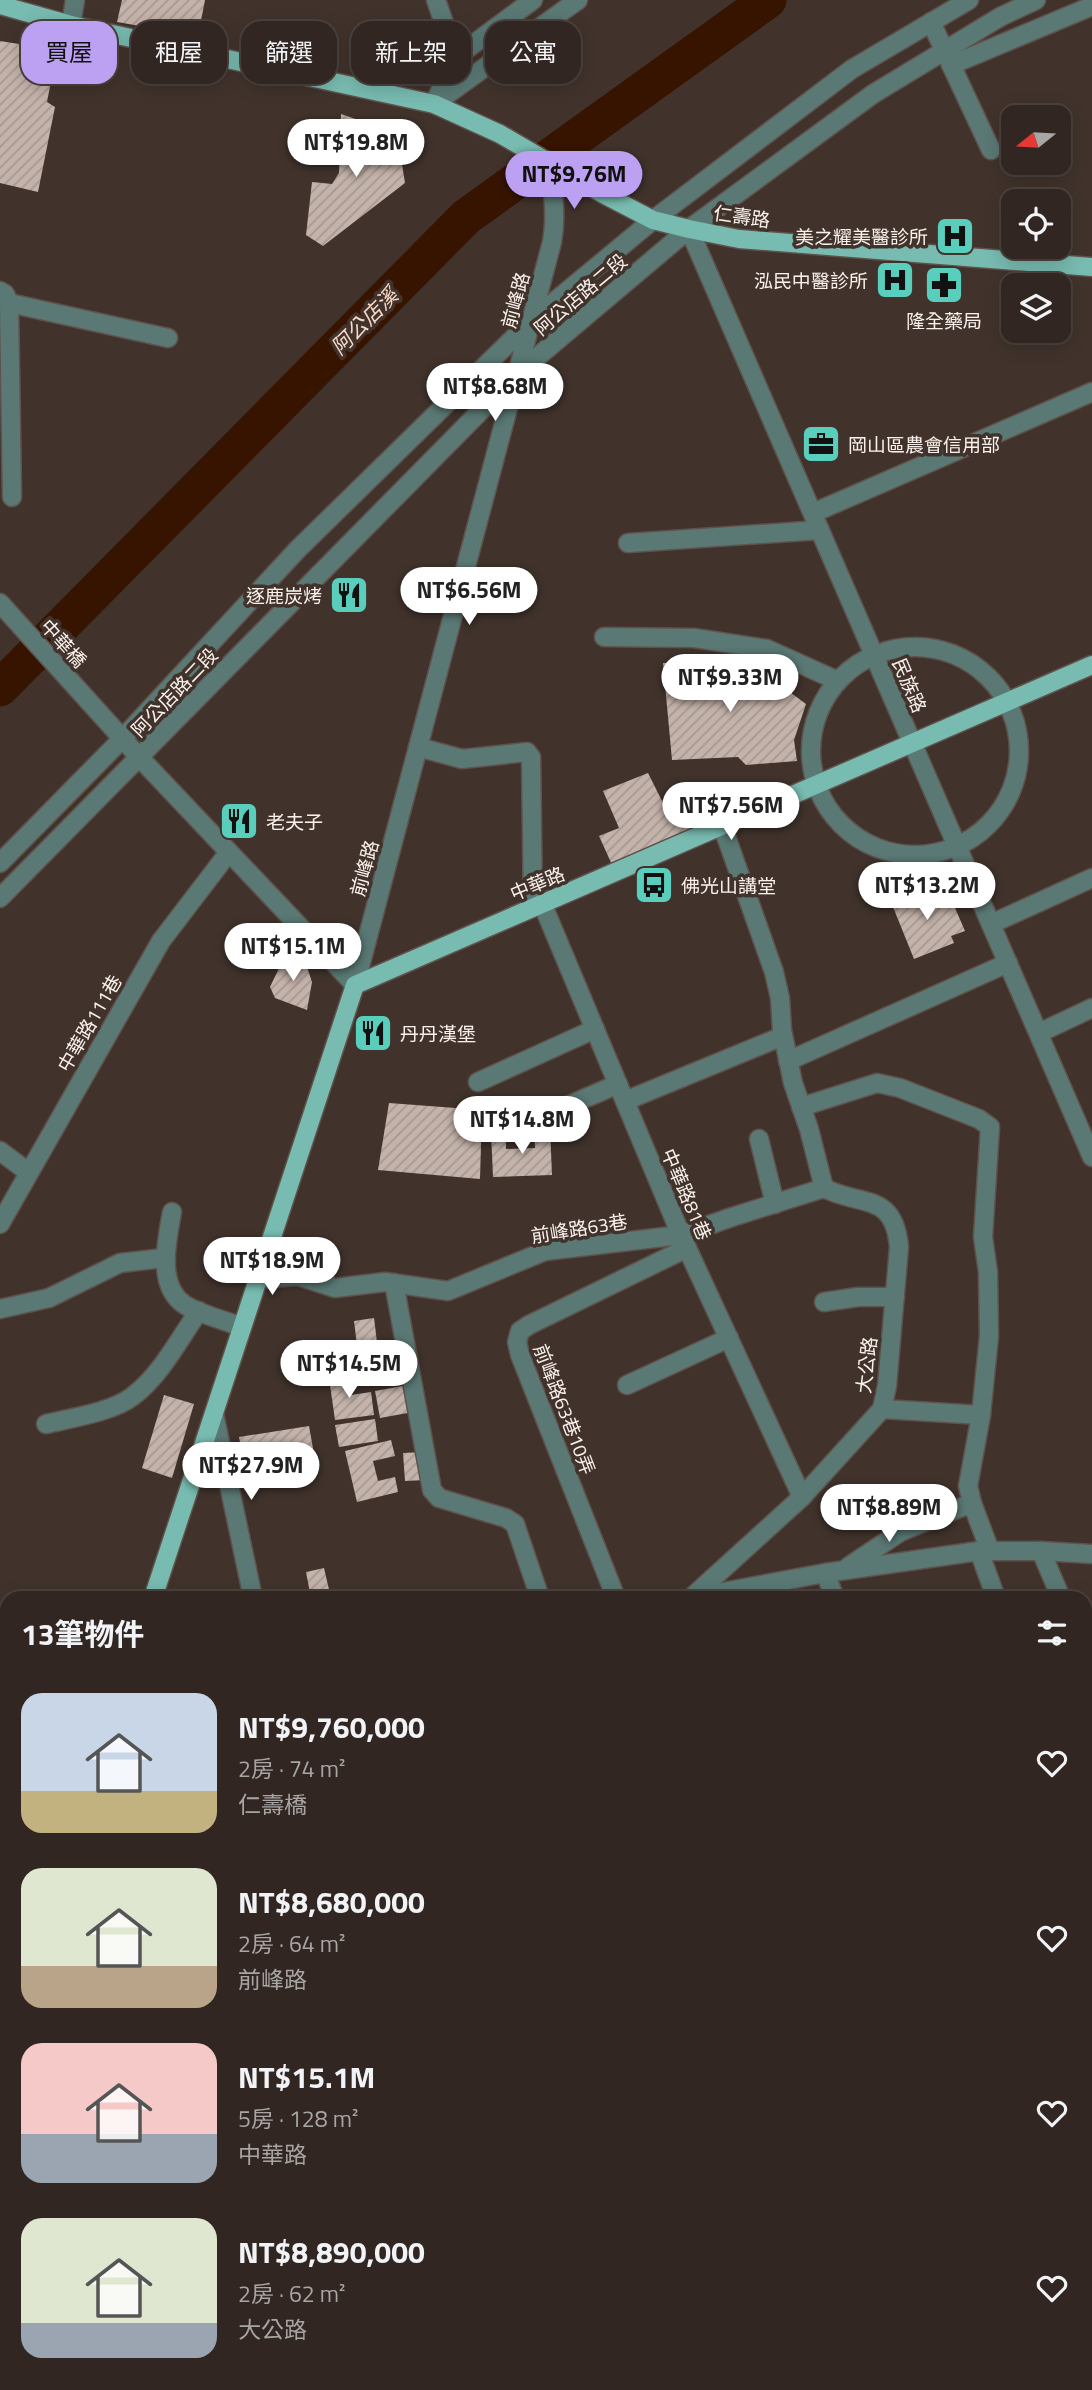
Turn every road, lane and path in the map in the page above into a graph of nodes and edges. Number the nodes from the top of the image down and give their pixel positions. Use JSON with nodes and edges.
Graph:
{"nodes":[{"id":1,"x":75,"y":0,"type":"edge"},
{"id":2,"x":436,"y":0,"type":"edge"},
{"id":3,"x":533,"y":0,"type":"edge"},
{"id":4,"x":578,"y":0,"type":"edge"},
{"id":5,"x":969,"y":0,"type":"edge"},
{"id":6,"x":1036,"y":0,"type":"edge"},
{"id":7,"x":0,"y":5,"type":"edge"},
{"id":8,"x":1092,"y":6,"type":"edge"},
{"id":9,"x":57,"y":21,"type":"edge"},
{"id":10,"x":72,"y":21,"type":"edge"},
{"id":11,"x":443,"y":21,"type":"edge"},
{"id":12,"x":931,"y":22,"type":"junction"},
{"id":13,"x":117,"y":35,"type":"edge"},
{"id":14,"x":471,"y":46,"type":"edge"},
{"id":15,"x":947,"y":57,"type":"junction"},
{"id":16,"x":471,"y":79,"type":"edge"},
{"id":17,"x":443,"y":84,"type":"edge"},
{"id":18,"x":463,"y":84,"type":"edge"},
{"id":19,"x":433,"y":104,"type":"junction"},
{"id":20,"x":991,"y":150,"type":"dead end"},
{"id":21,"x":547,"y":161,"type":"junction"},
{"id":22,"x":653,"y":220,"type":"junction"},
{"id":23,"x":689,"y":229,"type":"junction"},
{"id":24,"x":1092,"y":267,"type":"edge"},
{"id":25,"x":4,"y":297,"type":"edge"},
{"id":26,"x":531,"y":320,"type":"junction"},
{"id":27,"x":168,"y":338,"type":"dead end"},
{"id":28,"x":516,"y":375,"type":"junction"},
{"id":29,"x":1092,"y":392,"type":"edge"},
{"id":30,"x":12,"y":497,"type":"dead end"},
{"id":31,"x":816,"y":521,"type":"junction"},
{"id":32,"x":628,"y":543,"type":"dead end"},
{"id":33,"x":298,"y":549,"type":"junction"},
{"id":34,"x":321,"y":571,"type":"junction"},
{"id":35,"x":4,"y":607,"type":"edge"},
{"id":36,"x":604,"y":637,"type":"dead end"},
{"id":37,"x":874,"y":654,"type":"junction"},
{"id":38,"x":1092,"y":665,"type":"edge"},
{"id":39,"x":838,"y":681,"type":"junction"},
{"id":40,"x":1008,"y":701,"type":"junction"},
{"id":41,"x":122,"y":739,"type":"junction"},
{"id":42,"x":912,"y":743,"type":"junction"},
{"id":43,"x":418,"y":747,"type":"junction"},
{"id":44,"x":139,"y":758,"type":"junction"},
{"id":45,"x":816,"y":785,"type":"junction"},
{"id":46,"x":722,"y":825,"type":"junction"},
{"id":47,"x":958,"y":847,"type":"junction"},
{"id":48,"x":229,"y":852,"type":"junction"},
{"id":49,"x":0,"y":863,"type":"edge"},
{"id":50,"x":1092,"y":878,"type":"edge"},
{"id":51,"x":0,"y":898,"type":"edge"},
{"id":52,"x":538,"y":905,"type":"junction"},
{"id":53,"x":991,"y":924,"type":"junction"},
{"id":54,"x":1008,"y":963,"type":"junction"},
{"id":55,"x":355,"y":985,"type":"junction"},
{"id":56,"x":1092,"y":1008,"type":"edge"},
{"id":57,"x":595,"y":1029,"type":"junction"},
{"id":58,"x":1038,"y":1033,"type":"junction"},
{"id":59,"x":783,"y":1036,"type":"junction"},
{"id":60,"x":788,"y":1061,"type":"junction"},
{"id":61,"x":478,"y":1082,"type":"dead end"},
{"id":62,"x":618,"y":1084,"type":"junction"},
{"id":63,"x":625,"y":1101,"type":"junction"},
{"id":64,"x":801,"y":1107,"type":"junction"},
{"id":65,"x":542,"y":1117,"type":"dead end"},
{"id":66,"x":758,"y":1139,"type":"dead end"},
{"id":67,"x":0,"y":1151,"type":"edge"},
{"id":68,"x":1092,"y":1157,"type":"edge"},
{"id":69,"x":29,"y":1172,"type":"junction"},
{"id":70,"x":824,"y":1188,"type":"junction"},
{"id":71,"x":775,"y":1204,"type":"junction"},
{"id":72,"x":172,"y":1212,"type":"dead end"},
{"id":73,"x":0,"y":1224,"type":"edge"},
{"id":74,"x":684,"y":1242,"type":"junction"},
{"id":75,"x":164,"y":1258,"type":"junction"},
{"id":76,"x":258,"y":1279,"type":"junction"},
{"id":77,"x":394,"y":1283,"type":"junction"},
{"id":78,"x":895,"y":1297,"type":"junction"},
{"id":79,"x":824,"y":1302,"type":"dead end"},
{"id":80,"x":0,"y":1309,"type":"edge"},
{"id":81,"x":199,"y":1311,"type":"junction"},
{"id":82,"x":242,"y":1327,"type":"junction"},
{"id":83,"x":729,"y":1338,"type":"junction"},
{"id":84,"x":627,"y":1385,"type":"dead end"},
{"id":85,"x":882,"y":1409,"type":"junction"},
{"id":86,"x":214,"y":1414,"type":"junction"},
{"id":87,"x":981,"y":1415,"type":"junction"},
{"id":88,"x":46,"y":1424,"type":"dead end"},
{"id":89,"x":802,"y":1497,"type":"junction"},
{"id":90,"x":972,"y":1503,"type":"junction"},
{"id":91,"x":985,"y":1551,"type":"junction"},
{"id":92,"x":1041,"y":1551,"type":"junction"},
{"id":93,"x":1092,"y":1554,"type":"edge"},
{"id":94,"x":834,"y":1572,"type":"junction"},
{"id":95,"x":155,"y":1591,"type":"edge"},
{"id":96,"x":252,"y":1591,"type":"edge"},
{"id":97,"x":538,"y":1591,"type":"edge"},
{"id":98,"x":612,"y":1591,"type":"edge"},
{"id":99,"x":699,"y":1591,"type":"edge"},
{"id":100,"x":730,"y":1591,"type":"edge"},
{"id":101,"x":835,"y":1591,"type":"edge"},
{"id":102,"x":994,"y":1591,"type":"edge"},
{"id":103,"x":1058,"y":1591,"type":"edge"}],
"edges":[{"from":1,"to":10,"type":"street"},
{"from":2,"to":11,"type":"street"},
{"from":3,"to":14,"type":"street"},
{"from":4,"to":16,"type":"street"},
{"from":5,"to":12,"type":"street","name":"阿公店路二段"},
{"from":6,"to":15,"type":"street","name":"阿公店路二段"},
{"from":7,"to":9,"type":"main road","name":"仁壽路"},
{"from":8,"to":15,"type":"street"},
{"from":12,"to":15,"type":"street"},
{"from":12,"to":22,"type":"street","name":"阿公店路二段"},
{"from":13,"to":19,"type":"main road","name":"仁壽路"},
{"from":15,"to":20,"type":"street"},
{"from":15,"to":23,"type":"street","name":"阿公店路二段"},
{"from":17,"to":19,"type":"street"},
{"from":18,"to":19,"type":"street"},
{"from":19,"to":21,"type":"main road","name":"仁壽路"},
{"from":21,"to":22,"type":"main road","name":"仁壽路"},
{"from":21,"to":26,"type":"street","name":"前峰路"},
{"from":22,"to":23,"type":"main road","name":"仁壽路"},
{"from":22,"to":26,"type":"street","name":"阿公店路二段"},
{"from":23,"to":24,"type":"main road","name":"仁壽路"},
{"from":23,"to":28,"type":"street","name":"阿公店路二段"},
{"from":23,"to":31,"type":"street","name":"民族路"},
{"from":25,"to":27,"type":"street"},
{"from":25,"to":30,"type":"street"},
{"from":26,"to":28,"type":"street","name":"前峰路"},
{"from":26,"to":33,"type":"street","name":"阿公店路二段"},
{"from":28,"to":34,"type":"street","name":"阿公店路二段"},
{"from":28,"to":43,"type":"street","name":"前峰路"},
{"from":29,"to":31,"type":"street"},
{"from":31,"to":32,"type":"street"},
{"from":31,"to":37,"type":"street","name":"民族路"},
{"from":33,"to":34,"type":"street"},
{"from":33,"to":41,"type":"street","name":"阿公店路二段"},
{"from":34,"to":44,"type":"street","name":"阿公店路二段"},
{"from":35,"to":41,"type":"street","name":"中華橋"},
{"from":36,"to":39,"type":"street"},
{"from":37,"to":39,"type":"street"},
{"from":37,"to":40,"type":"street"},
{"from":37,"to":42,"type":"street","name":"民族路"},
{"from":38,"to":40,"type":"main road","name":"中華路"},
{"from":39,"to":45,"type":"street"},
{"from":40,"to":42,"type":"main road","name":"中華路"},
{"from":40,"to":47,"type":"street"},
{"from":41,"to":44,"type":"street"},
{"from":41,"to":49,"type":"street","name":"阿公店路二段"},
{"from":42,"to":45,"type":"main road","name":"中華路"},
{"from":42,"to":47,"type":"street","name":"民族路"},
{"from":43,"to":52,"type":"street"},
{"from":43,"to":55,"type":"street","name":"前峰路"},
{"from":44,"to":48,"type":"street"},
{"from":44,"to":51,"type":"street","name":"阿公店路二段"},
{"from":45,"to":46,"type":"main road","name":"中華路"},
{"from":45,"to":47,"type":"street"},
{"from":46,"to":52,"type":"main road","name":"中華路"},
{"from":46,"to":59,"type":"street"},
{"from":47,"to":53,"type":"street","name":"民族路"},
{"from":48,"to":55,"type":"street"},
{"from":48,"to":69,"type":"street","name":"中華路111巷"},
{"from":50,"to":53,"type":"street"},
{"from":52,"to":55,"type":"main road","name":"中華路"},
{"from":52,"to":57,"type":"street","name":"中華路81巷"},
{"from":53,"to":54,"type":"street","name":"民族路"},
{"from":54,"to":58,"type":"street","name":"民族路"},
{"from":54,"to":60,"type":"street"},
{"from":55,"to":76,"type":"main road","name":"前峰路"},
{"from":56,"to":58,"type":"street"},
{"from":57,"to":61,"type":"street"},
{"from":57,"to":62,"type":"street","name":"中華路81巷"},
{"from":58,"to":68,"type":"street","name":"民族路"},
{"from":59,"to":60,"type":"street"},
{"from":59,"to":63,"type":"street"},
{"from":60,"to":64,"type":"street"},
{"from":62,"to":63,"type":"street","name":"中華路81巷"},
{"from":62,"to":65,"type":"street"},
{"from":63,"to":74,"type":"street","name":"中華路81巷"},
{"from":64,"to":70,"type":"street"},
{"from":64,"to":87,"type":"street"},
{"from":66,"to":71,"type":"street"},
{"from":67,"to":69,"type":"street"},
{"from":69,"to":73,"type":"street","name":"中華路111巷"},
{"from":70,"to":71,"type":"street","name":"前峰路63巷"},
{"from":70,"to":78,"type":"street","name":"大公路"},
{"from":71,"to":74,"type":"street","name":"前峰路63巷"},
{"from":72,"to":75,"type":"street"},
{"from":74,"to":77,"type":"street","name":"前峰路63巷"},
{"from":74,"to":83,"type":"street","name":"中華路81巷"},
{"from":74,"to":98,"type":"street","name":"前峰路63巷10弄"},
{"from":75,"to":80,"type":"street"},
{"from":75,"to":81,"type":"street"},
{"from":76,"to":77,"type":"street","name":"前峰路63巷"},
{"from":76,"to":82,"type":"main road","name":"前峰路"},
{"from":77,"to":97,"type":"street"},
{"from":78,"to":79,"type":"street"},
{"from":78,"to":85,"type":"street","name":"大公路"},
{"from":81,"to":82,"type":"street"},
{"from":81,"to":88,"type":"street"},
{"from":82,"to":86,"type":"main road","name":"前峰路"},
{"from":83,"to":84,"type":"street"},
{"from":83,"to":89,"type":"street","name":"中華路81巷"},
{"from":85,"to":87,"type":"street"},
{"from":85,"to":89,"type":"street","name":"大公路"},
{"from":86,"to":95,"type":"main road","name":"前峰路"},
{"from":86,"to":96,"type":"street"},
{"from":87,"to":90,"type":"street"},
{"from":89,"to":99,"type":"street","name":"大公路"},
{"from":90,"to":91,"type":"street"},
{"from":90,"to":94,"type":"street"},
{"from":91,"to":92,"type":"street","name":"大公路"},
{"from":91,"to":94,"type":"street","name":"大公路"},
{"from":91,"to":102,"type":"street"},
{"from":92,"to":93,"type":"street","name":"大公路"},
{"from":92,"to":103,"type":"street"},
{"from":94,"to":100,"type":"street","name":"大公路"},
{"from":94,"to":101,"type":"street"}]}
